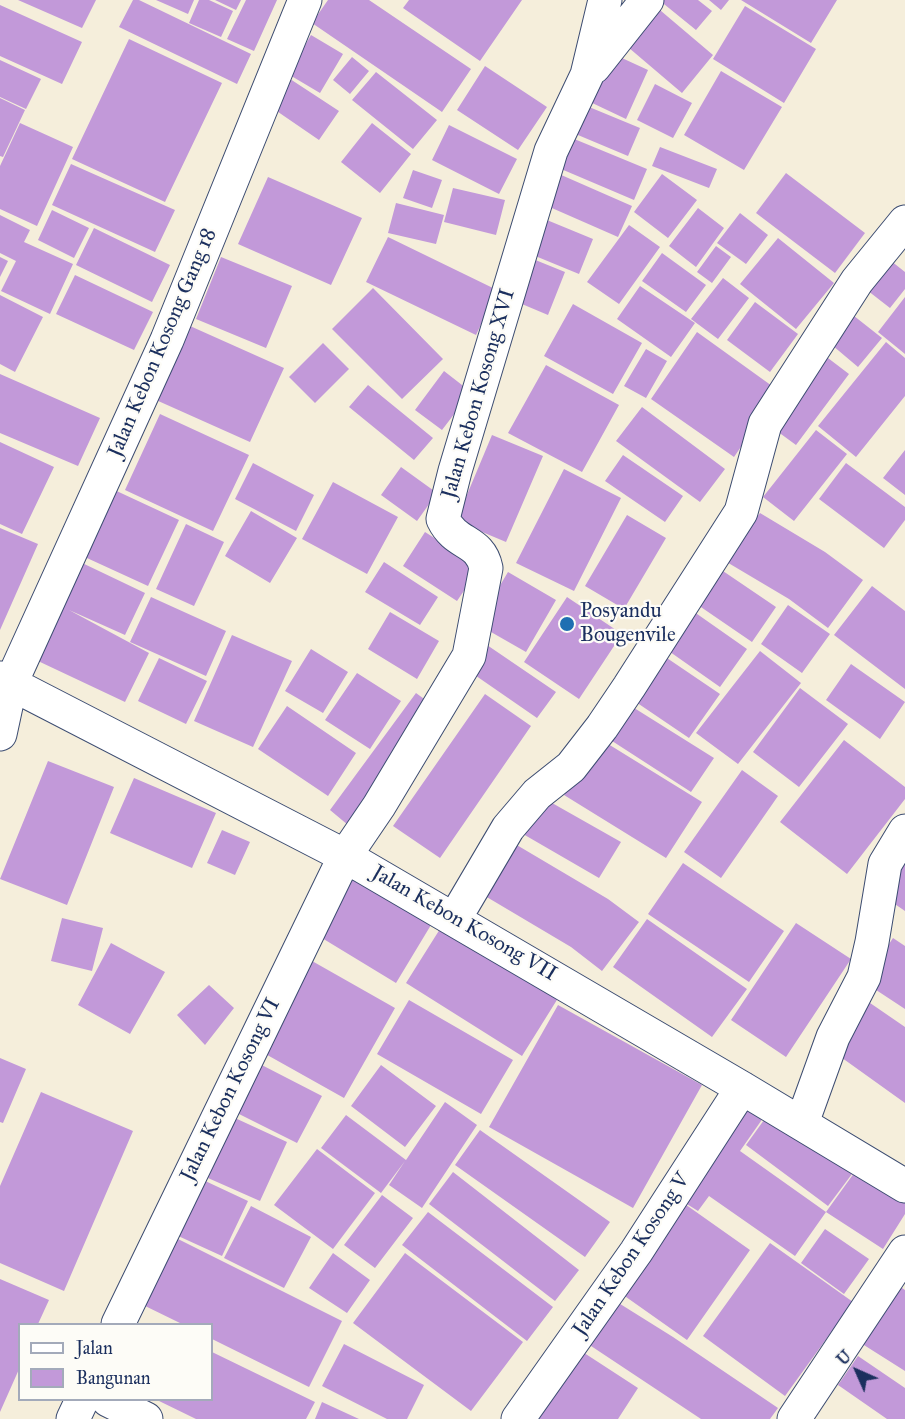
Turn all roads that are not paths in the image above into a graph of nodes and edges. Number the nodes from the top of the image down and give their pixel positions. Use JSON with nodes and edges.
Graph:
{"nodes":[{"id":1,"x":305,"y":0,"type":"edge"},
{"id":2,"x":606,"y":0,"type":"edge"},
{"id":3,"x":646,"y":0,"type":"edge"},
{"id":4,"x":587,"y":75,"type":"junction"},
{"id":5,"x":905,"y":222,"type":"edge"},
{"id":6,"x":5,"y":680,"type":"edge"},
{"id":7,"x":0,"y":734,"type":"edge"},
{"id":8,"x":905,"y":831,"type":"edge"},
{"id":9,"x":345,"y":856,"type":"junction"},
{"id":10,"x":455,"y":918,"type":"junction"},
{"id":11,"x":742,"y":1088,"type":"junction"},
{"id":12,"x":802,"y":1124,"type":"junction"},
{"id":13,"x":905,"y":1186,"type":"edge"},
{"id":14,"x":905,"y":1252,"type":"edge"},
{"id":15,"x":118,"y":1323,"type":"edge"},
{"id":16,"x":82,"y":1401,"type":"edge"},
{"id":17,"x":110,"y":1401,"type":"edge"},
{"id":18,"x":73,"y":1419,"type":"edge"},
{"id":19,"x":146,"y":1419,"type":"edge"},
{"id":20,"x":518,"y":1419,"type":"edge"},
{"id":21,"x":794,"y":1419,"type":"edge"}],
"edges":[{"from":1,"to":6,"type":"street","name":"Jalan Kebon Kosong Gang 18"},
{"from":2,"to":4,"type":"street","name":"Jalan Kebon Kosong XVI"},
{"from":3,"to":4,"type":"street"},
{"from":4,"to":9,"type":"street","name":"Jalan Kebon Kosong XVI"},
{"from":5,"to":10,"type":"street"},
{"from":6,"to":7,"type":"street","name":"Jalan Kebon Kosong Gang 18"},
{"from":6,"to":9,"type":"street","name":"Jalan Kebon Kosong VII"},
{"from":8,"to":12,"type":"street"},
{"from":9,"to":10,"type":"street","name":"Jalan Kebon Kosong VII"},
{"from":9,"to":15,"type":"street","name":"Jalan Kebon Kosong VI"},
{"from":10,"to":11,"type":"street","name":"Jalan Kebon Kosong VII"},
{"from":11,"to":12,"type":"street","name":"Jalan Kebon Kosong VII"},
{"from":11,"to":20,"type":"street","name":"Jalan Kebon Kosong V"},
{"from":12,"to":13,"type":"street","name":"Jalan Kebon Kosong VII"},
{"from":14,"to":21,"type":"street"},
{"from":16,"to":18,"type":"street"},
{"from":17,"to":19,"type":"street"}]}
